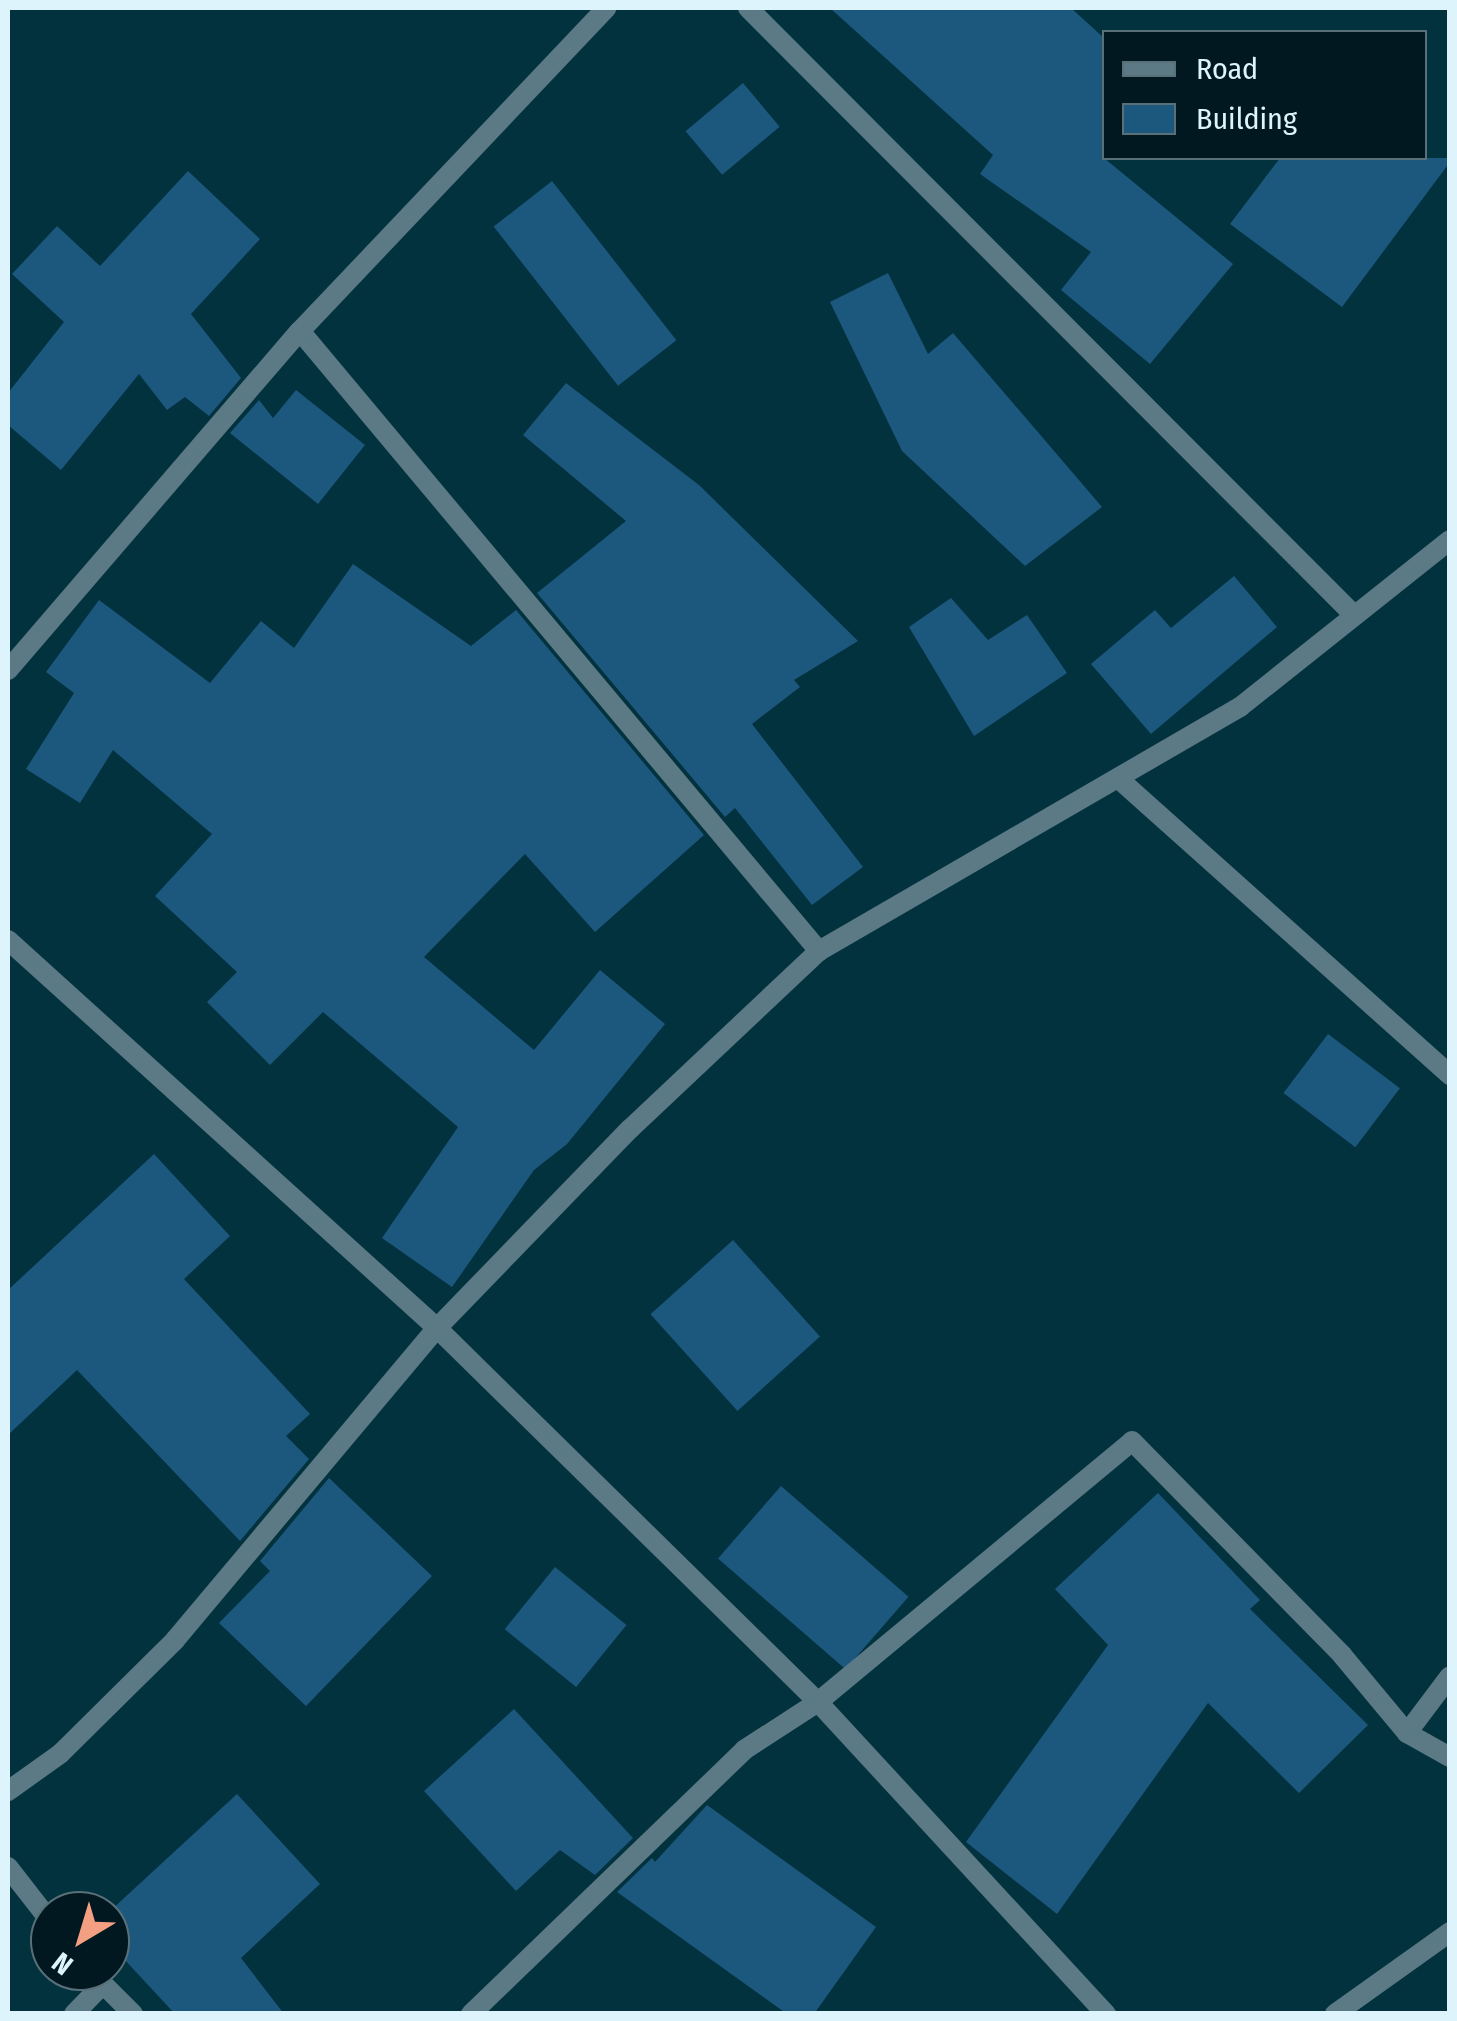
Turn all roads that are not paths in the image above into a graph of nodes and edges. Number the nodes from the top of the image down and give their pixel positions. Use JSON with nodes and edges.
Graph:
{"nodes":[{"id":1,"x":606,"y":8,"type":"edge"},
{"id":2,"x":748,"y":8,"type":"edge"},
{"id":3,"x":300,"y":331,"type":"junction"},
{"id":4,"x":1450,"y":540,"type":"edge"},
{"id":5,"x":1352,"y":613,"type":"junction"},
{"id":6,"x":8,"y":670,"type":"edge"},
{"id":7,"x":1120,"y":780,"type":"junction"},
{"id":8,"x":8,"y":940,"type":"edge"},
{"id":9,"x":818,"y":951,"type":"junction"},
{"id":10,"x":1450,"y":1075,"type":"edge"},
{"id":11,"x":437,"y":1328,"type":"junction"},
{"id":12,"x":1450,"y":1676,"type":"edge"},
{"id":13,"x":818,"y":1702,"type":"junction"},
{"id":14,"x":1407,"y":1733,"type":"junction"},
{"id":15,"x":1450,"y":1756,"type":"edge"},
{"id":16,"x":8,"y":1791,"type":"edge"},
{"id":17,"x":8,"y":1867,"type":"edge"},
{"id":18,"x":30,"y":1895,"type":"edge"},
{"id":19,"x":1450,"y":1932,"type":"edge"},
{"id":20,"x":88,"y":1991,"type":"edge"},
{"id":21,"x":109,"y":1991,"type":"edge"},
{"id":22,"x":74,"y":2014,"type":"edge"},
{"id":23,"x":132,"y":2014,"type":"edge"},
{"id":24,"x":471,"y":2014,"type":"edge"},
{"id":25,"x":1106,"y":2014,"type":"edge"},
{"id":26,"x":1335,"y":2014,"type":"edge"}],
"edges":[{"from":1,"to":3,"type":"street"},
{"from":2,"to":5,"type":"street"},
{"from":3,"to":6,"type":"street"},
{"from":3,"to":9,"type":"street"},
{"from":4,"to":5,"type":"street"},
{"from":5,"to":7,"type":"street"},
{"from":7,"to":9,"type":"street"},
{"from":7,"to":10,"type":"street"},
{"from":8,"to":11,"type":"street"},
{"from":9,"to":11,"type":"street"},
{"from":11,"to":13,"type":"street"},
{"from":11,"to":16,"type":"street"},
{"from":12,"to":14,"type":"street"},
{"from":13,"to":14,"type":"street"},
{"from":13,"to":24,"type":"street"},
{"from":13,"to":25,"type":"street"},
{"from":14,"to":15,"type":"street"},
{"from":17,"to":18,"type":"street"},
{"from":19,"to":26,"type":"street"},
{"from":20,"to":22,"type":"street"},
{"from":21,"to":23,"type":"street"}]}
